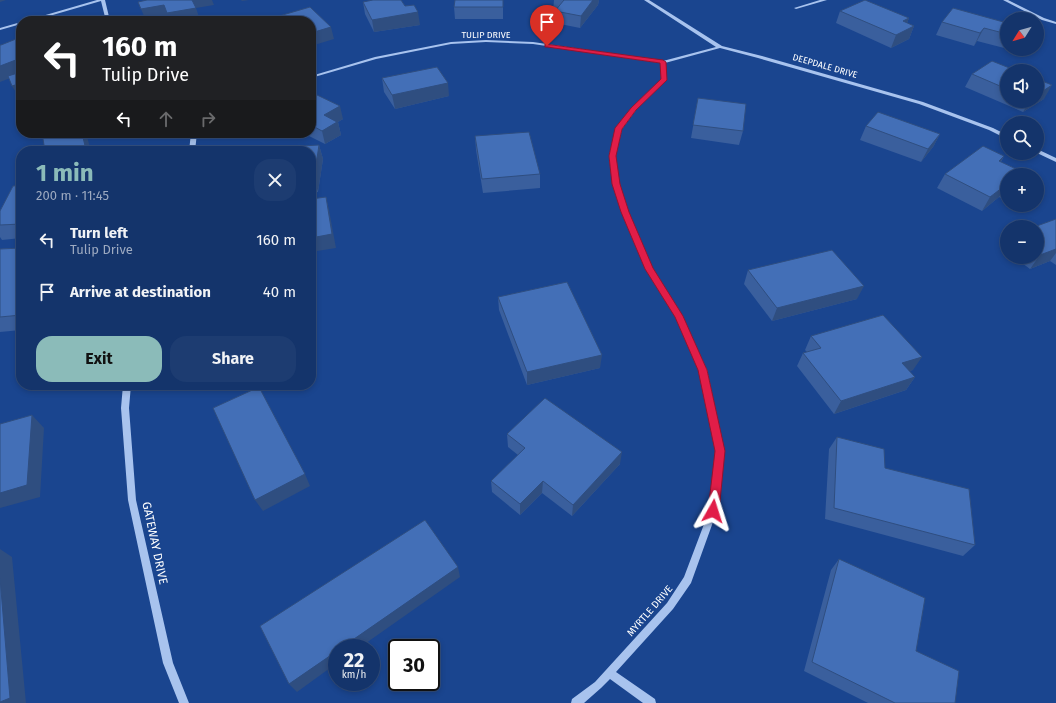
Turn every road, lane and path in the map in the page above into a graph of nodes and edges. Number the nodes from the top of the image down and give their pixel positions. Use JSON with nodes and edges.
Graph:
{"nodes":[{"id":1,"x":103,"y":0,"type":"edge"},
{"id":2,"x":646,"y":0,"type":"edge"},
{"id":3,"x":825,"y":0,"type":"edge"},
{"id":4,"x":1005,"y":0,"type":"edge"},
{"id":5,"x":796,"y":8,"type":"dead end"},
{"id":6,"x":46,"y":16,"type":"edge"},
{"id":7,"x":107,"y":16,"type":"edge"},
{"id":8,"x":16,"y":24,"type":"edge"},
{"id":9,"x":1056,"y":24,"type":"edge"},
{"id":10,"x":0,"y":29,"type":"edge"},
{"id":11,"x":720,"y":47,"type":"junction"},
{"id":12,"x":663,"y":62,"type":"junction"},
{"id":13,"x":316,"y":76,"type":"edge"},
{"id":14,"x":1000,"y":134,"type":"edge"},
{"id":15,"x":1044,"y":154,"type":"edge"},
{"id":16,"x":1056,"y":160,"type":"edge"},
{"id":17,"x":127,"y":390,"type":"edge"},
{"id":18,"x":609,"y":673,"type":"junction"},
{"id":19,"x":184,"y":703,"type":"edge"},
{"id":20,"x":576,"y":703,"type":"edge"},
{"id":21,"x":651,"y":703,"type":"edge"}],
"edges":[{"from":1,"to":6,"type":"street"},
{"from":1,"to":7,"type":"street"},
{"from":2,"to":11,"type":"street","name":"DEEPDALE DRIVE"},
{"from":3,"to":5,"type":"street"},
{"from":4,"to":9,"type":"street"},
{"from":8,"to":10,"type":"street"},
{"from":11,"to":12,"type":"street"},
{"from":11,"to":14,"type":"street","name":"DEEPDALE DRIVE"},
{"from":12,"to":13,"type":"street","name":"TULIP DRIVE"},
{"from":12,"to":18,"type":"street","name":"MYRTLE DRIVE"},
{"from":15,"to":16,"type":"street"},
{"from":17,"to":19,"type":"street","name":"GATEWAY DRIVE"},
{"from":18,"to":20,"type":"street","name":"MYRTLE DRIVE"},
{"from":18,"to":21,"type":"street"}]}
